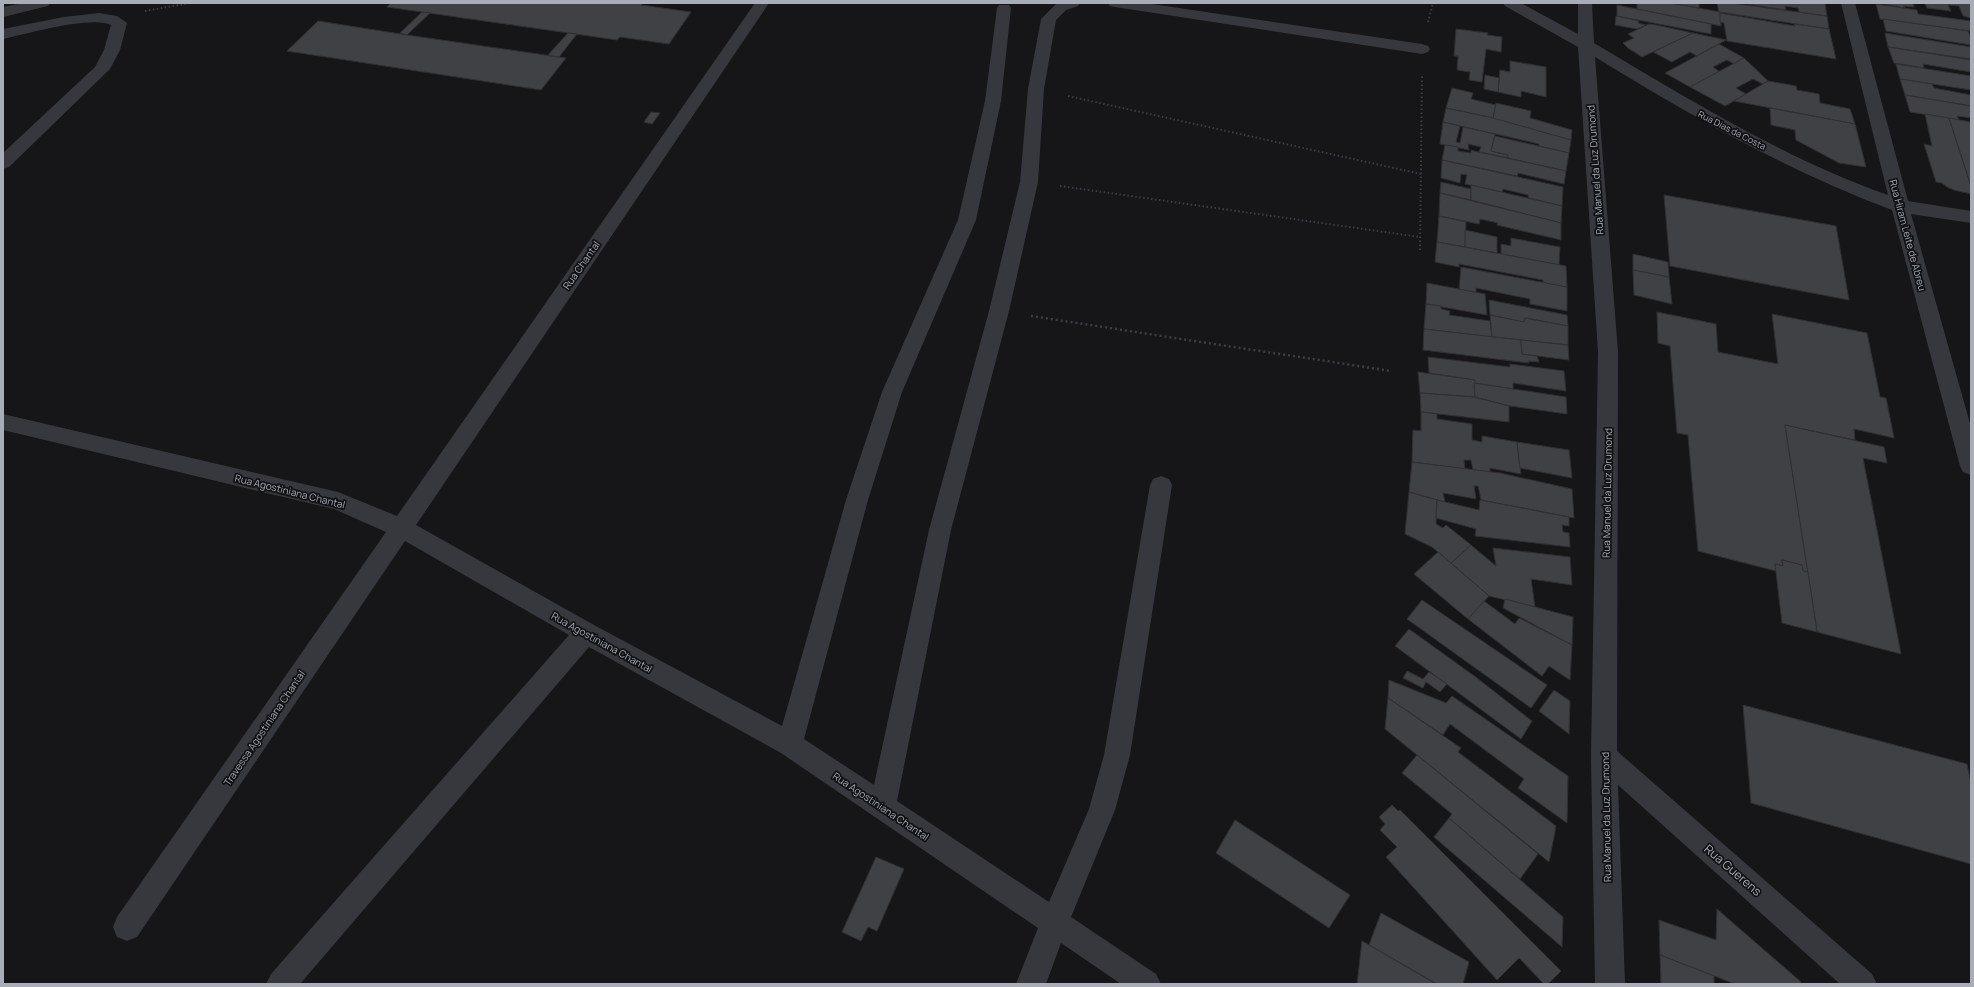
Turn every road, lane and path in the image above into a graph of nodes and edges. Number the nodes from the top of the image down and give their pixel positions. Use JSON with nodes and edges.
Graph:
{"nodes":[{"id":1,"x":43,"y":3,"type":"edge"},
{"id":2,"x":190,"y":3,"type":"edge"},
{"id":3,"x":762,"y":3,"type":"edge"},
{"id":4,"x":1073,"y":3,"type":"edge"},
{"id":5,"x":1115,"y":3,"type":"edge"},
{"id":6,"x":1432,"y":3,"type":"edge"},
{"id":7,"x":1510,"y":3,"type":"edge"},
{"id":8,"x":1585,"y":3,"type":"edge"},
{"id":9,"x":1848,"y":3,"type":"edge"},
{"id":10,"x":1004,"y":8,"type":"dead end"},
{"id":11,"x":3,"y":12,"type":"edge"},
{"id":12,"x":110,"y":17,"type":"junction"},
{"id":13,"x":3,"y":22,"type":"edge"},
{"id":14,"x":22,"y":30,"type":"junction"},
{"id":15,"x":3,"y":34,"type":"edge"},
{"id":16,"x":1586,"y":45,"type":"junction"},
{"id":17,"x":1422,"y":49,"type":"junction"},
{"id":18,"x":1036,"y":89,"type":"junction"},
{"id":19,"x":3,"y":163,"type":"edge"},
{"id":20,"x":1421,"y":174,"type":"junction"},
{"id":21,"x":1029,"y":182,"type":"junction"},
{"id":22,"x":1900,"y":206,"type":"junction"},
{"id":23,"x":1971,"y":217,"type":"edge"},
{"id":24,"x":1420,"y":237,"type":"junction"},
{"id":25,"x":1420,"y":250,"type":"dead end"},
{"id":26,"x":999,"y":312,"type":"junction"},
{"id":27,"x":1391,"y":371,"type":"dead end"},
{"id":28,"x":3,"y":422,"type":"edge"},
{"id":29,"x":1971,"y":466,"type":"edge"},
{"id":30,"x":1161,"y":485,"type":"dead end"},
{"id":31,"x":401,"y":528,"type":"junction"},
{"id":32,"x":586,"y":633,"type":"junction"},
{"id":33,"x":790,"y":744,"type":"junction"},
{"id":34,"x":1604,"y":756,"type":"junction"},
{"id":35,"x":883,"y":806,"type":"junction"},
{"id":36,"x":1054,"y":924,"type":"junction"},
{"id":37,"x":126,"y":927,"type":"dead end"},
{"id":38,"x":281,"y":984,"type":"edge"},
{"id":39,"x":1031,"y":984,"type":"edge"},
{"id":40,"x":1146,"y":984,"type":"edge"},
{"id":41,"x":1610,"y":984,"type":"edge"},
{"id":42,"x":1862,"y":984,"type":"edge"}],
"edges":[{"from":1,"to":11,"type":"street"},
{"from":2,"to":12,"type":"path"},
{"from":3,"to":31,"type":"street","name":"Rua Chantal"},
{"from":4,"to":18,"type":"street"},
{"from":5,"to":17,"type":"street"},
{"from":6,"to":17,"type":"path"},
{"from":7,"to":16,"type":"street","name":"Rua Dias da Costa"},
{"from":8,"to":16,"type":"street","name":"Rua Manuel da Luz Drumond"},
{"from":9,"to":22,"type":"street","name":"Rua Hiram Leite de Abreu"},
{"from":10,"to":33,"type":"street"},
{"from":12,"to":14,"type":"street"},
{"from":12,"to":19,"type":"street"},
{"from":13,"to":14,"type":"street"},
{"from":14,"to":15,"type":"street"},
{"from":16,"to":22,"type":"street","name":"Rua Dias da Costa"},
{"from":16,"to":34,"type":"street","name":"Rua Manuel da Luz Drumond"},
{"from":17,"to":20,"type":"path"},
{"from":18,"to":20,"type":"path"},
{"from":18,"to":21,"type":"street"},
{"from":20,"to":24,"type":"path"},
{"from":21,"to":24,"type":"path"},
{"from":21,"to":26,"type":"street"},
{"from":22,"to":23,"type":"street","name":"Rua Dias da Costa"},
{"from":22,"to":29,"type":"street","name":"Rua Hiram Leite de Abreu"},
{"from":24,"to":25,"type":"path"},
{"from":26,"to":27,"type":"path"},
{"from":26,"to":35,"type":"street"},
{"from":28,"to":31,"type":"street","name":"Rua Agostiniana Chantal"},
{"from":30,"to":36,"type":"street"},
{"from":31,"to":32,"type":"street","name":"Rua Agostiniana Chantal"},
{"from":31,"to":37,"type":"street","name":"Travessa Agostiniana Chantal"},
{"from":32,"to":33,"type":"street","name":"Rua Agostiniana Chantal"},
{"from":32,"to":38,"type":"street"},
{"from":33,"to":35,"type":"street","name":"Rua Agostiniana Chantal"},
{"from":34,"to":41,"type":"street","name":"Rua Manuel da Luz Drumond"},
{"from":34,"to":42,"type":"street","name":"Rua Guerens"},
{"from":35,"to":36,"type":"street","name":"Rua Agostiniana Chantal"},
{"from":36,"to":39,"type":"street"},
{"from":36,"to":40,"type":"street","name":"Rua Agostiniana Chantal"}]}
